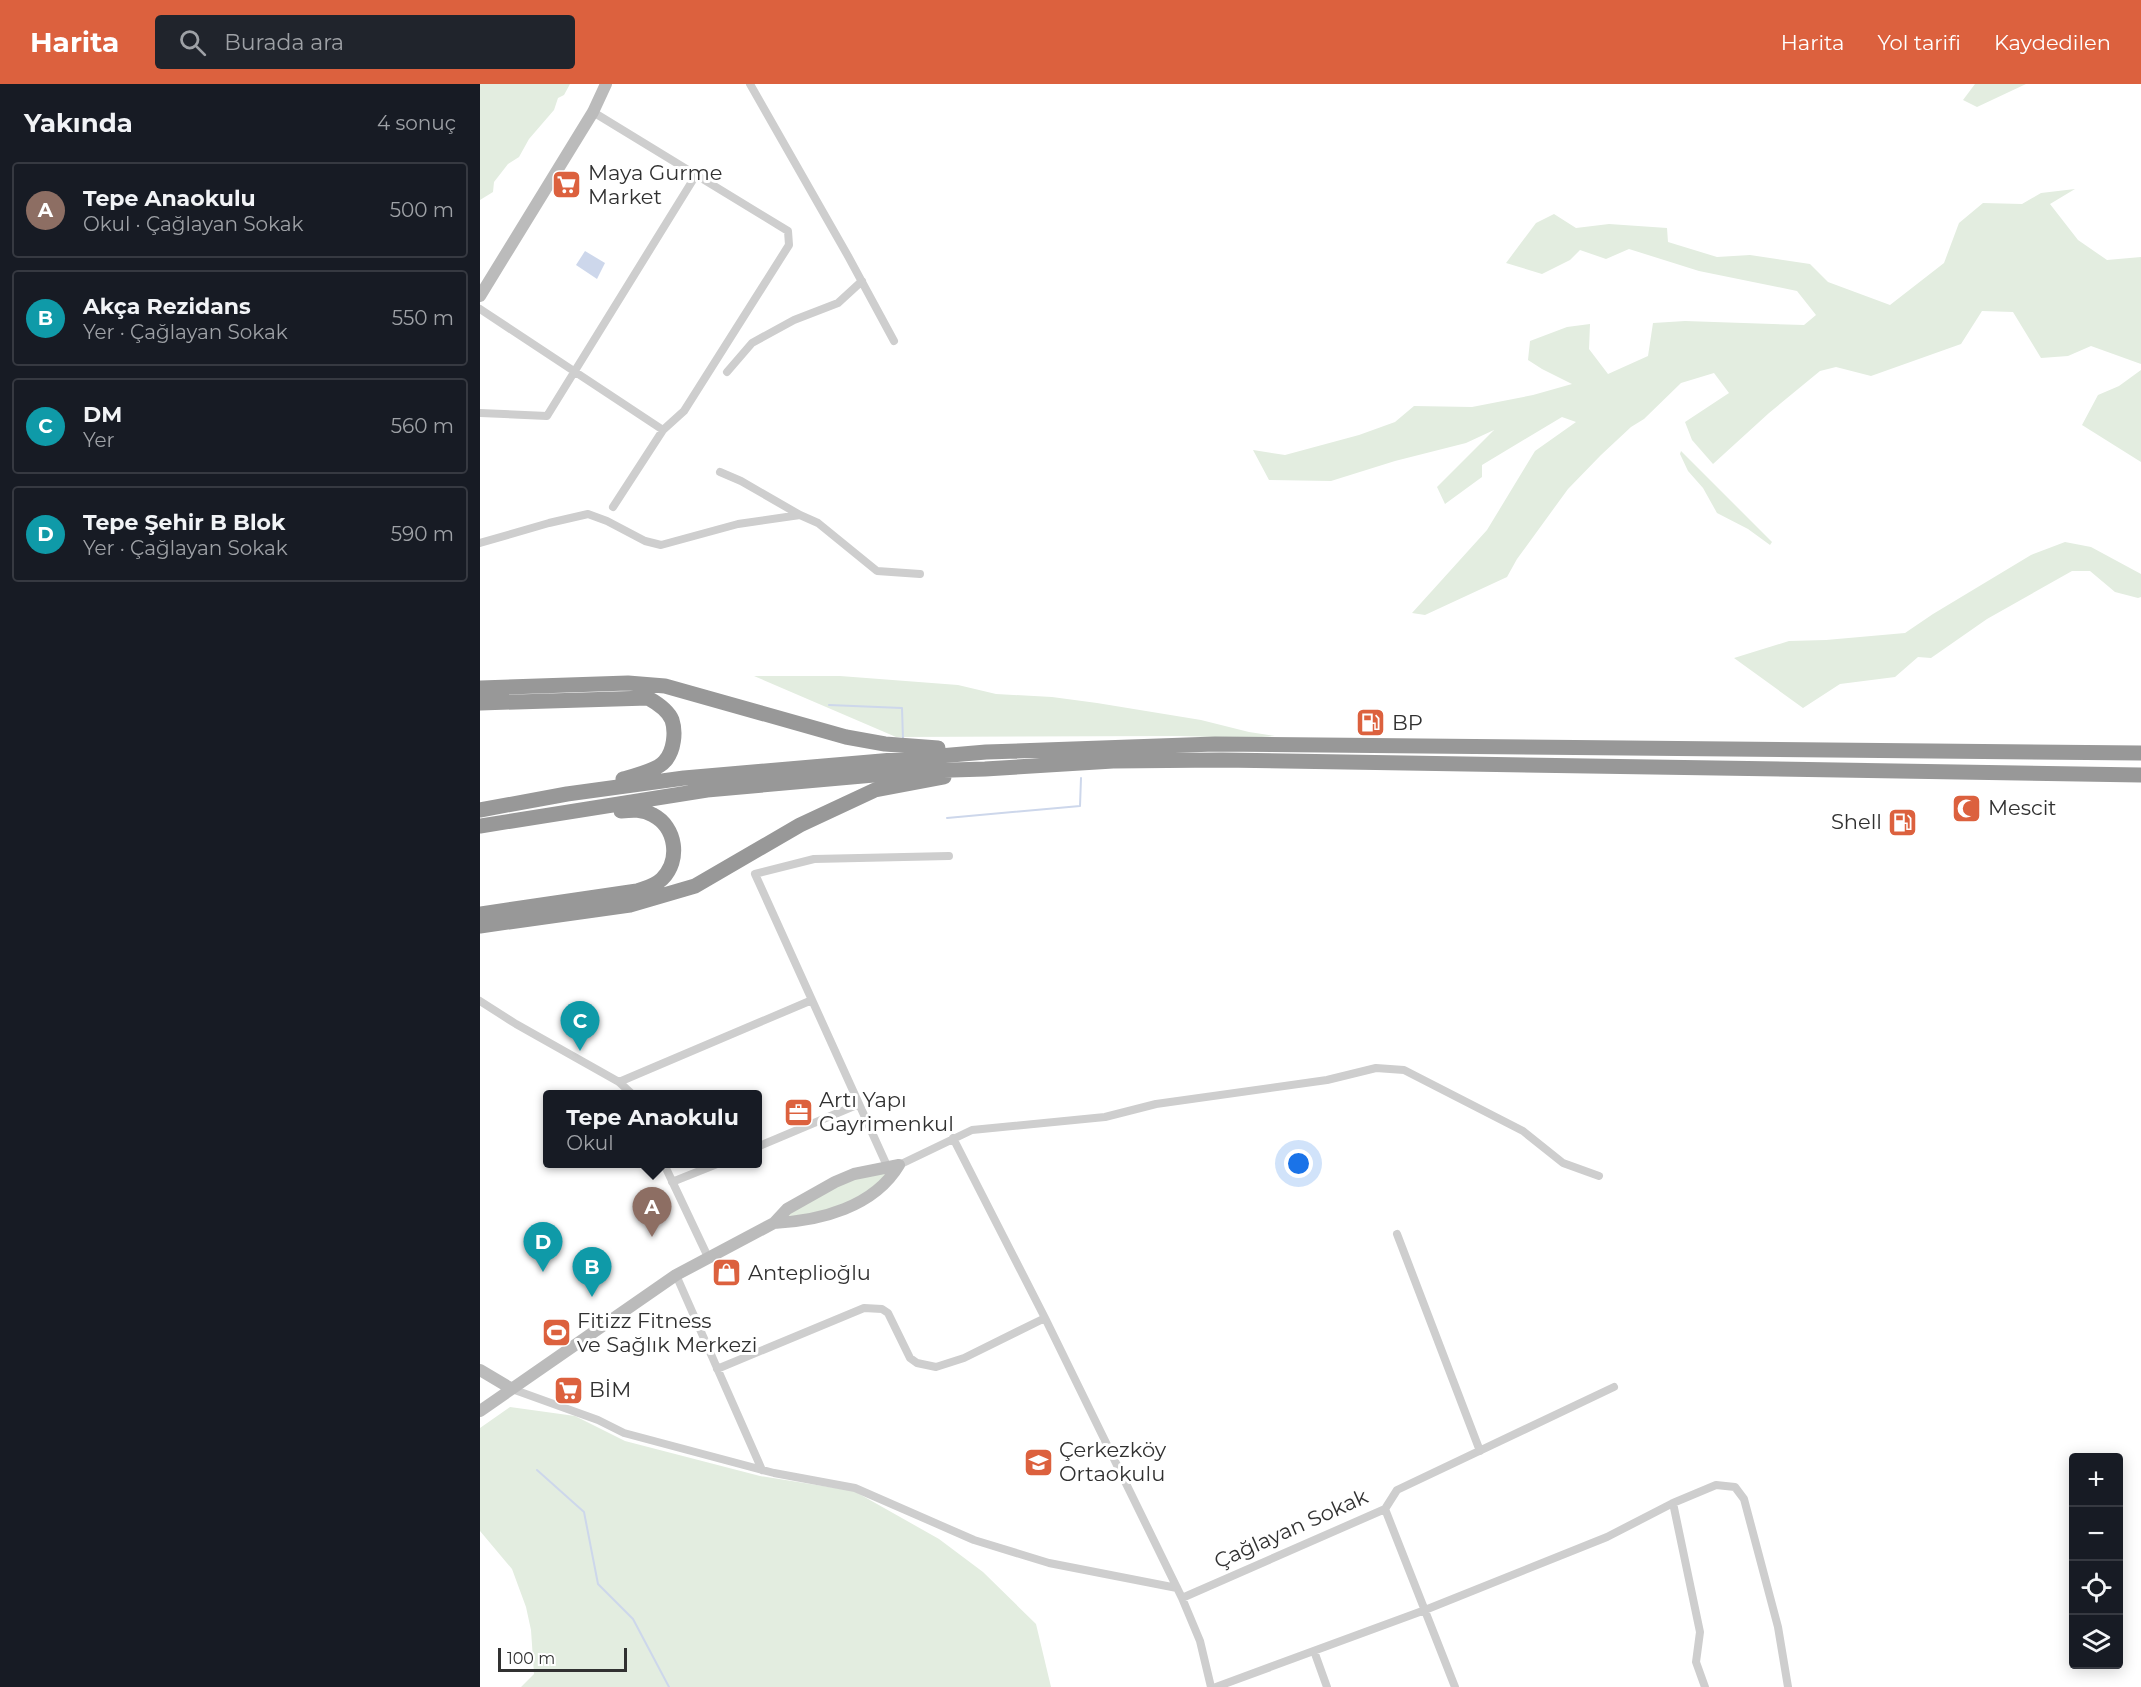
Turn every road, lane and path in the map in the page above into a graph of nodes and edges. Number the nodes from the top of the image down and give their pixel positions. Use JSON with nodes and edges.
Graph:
{"nodes":[{"id":1,"x":606,"y":84,"type":"edge"},
{"id":2,"x":750,"y":84,"type":"edge"},
{"id":3,"x":593,"y":112,"type":"junction"},
{"id":4,"x":696,"y":175,"type":"junction"},
{"id":5,"x":862,"y":281,"type":"junction"},
{"id":6,"x":480,"y":296,"type":"edge"},
{"id":7,"x":480,"y":309,"type":"edge"},
{"id":8,"x":894,"y":341,"type":"dead end"},
{"id":9,"x":575,"y":370,"type":"junction"},
{"id":10,"x":727,"y":372,"type":"dead end"},
{"id":11,"x":480,"y":413,"type":"edge"},
{"id":12,"x":663,"y":430,"type":"junction"},
{"id":13,"x":720,"y":472,"type":"dead end"},
{"id":14,"x":613,"y":507,"type":"dead end"},
{"id":15,"x":800,"y":516,"type":"junction"},
{"id":16,"x":480,"y":543,"type":"edge"},
{"id":17,"x":920,"y":574,"type":"dead end"},
{"id":18,"x":480,"y":688,"type":"edge"},
{"id":19,"x":480,"y":703,"type":"edge"},
{"id":20,"x":986,"y":752,"type":"junction"},
{"id":21,"x":2141,"y":753,"type":"edge"},
{"id":22,"x":985,"y":769,"type":"junction"},
{"id":23,"x":2141,"y":776,"type":"edge"},
{"id":24,"x":567,"y":794,"type":"junction"},
{"id":25,"x":480,"y":810,"type":"edge"},
{"id":26,"x":570,"y":811,"type":"junction"},
{"id":27,"x":480,"y":826,"type":"edge"},
{"id":28,"x":949,"y":856,"type":"dead end"},
{"id":29,"x":480,"y":914,"type":"edge"},
{"id":30,"x":480,"y":926,"type":"edge"},
{"id":31,"x":812,"y":1000,"type":"junction"},
{"id":32,"x":480,"y":1001,"type":"edge"},
{"id":33,"x":619,"y":1082,"type":"junction"},
{"id":34,"x":627,"y":1090,"type":"edge"},
{"id":35,"x":859,"y":1104,"type":"junction"},
{"id":36,"x":954,"y":1138,"type":"junction"},
{"id":37,"x":762,"y":1145,"type":"edge"},
{"id":38,"x":894,"y":1166,"type":"junction"},
{"id":39,"x":666,"y":1168,"type":"edge"},
{"id":40,"x":707,"y":1168,"type":"edge"},
{"id":41,"x":1599,"y":1176,"type":"dead end"},
{"id":42,"x":672,"y":1182,"type":"junction"},
{"id":43,"x":774,"y":1223,"type":"junction"},
{"id":44,"x":1397,"y":1234,"type":"dead end"},
{"id":45,"x":708,"y":1257,"type":"junction"},
{"id":46,"x":676,"y":1275,"type":"junction"},
{"id":47,"x":1045,"y":1318,"type":"junction"},
{"id":48,"x":717,"y":1369,"type":"junction"},
{"id":49,"x":480,"y":1370,"type":"edge"},
{"id":50,"x":1614,"y":1387,"type":"dead end"},
{"id":51,"x":512,"y":1389,"type":"junction"},
{"id":52,"x":480,"y":1411,"type":"edge"},
{"id":53,"x":1480,"y":1451,"type":"junction"},
{"id":54,"x":762,"y":1470,"type":"junction"},
{"id":55,"x":1136,"y":1481,"type":"dead end"},
{"id":56,"x":1126,"y":1485,"type":"junction"},
{"id":57,"x":1673,"y":1503,"type":"junction"},
{"id":58,"x":1385,"y":1509,"type":"junction"},
{"id":59,"x":1177,"y":1588,"type":"junction"},
{"id":60,"x":1182,"y":1598,"type":"junction"},
{"id":61,"x":1425,"y":1610,"type":"junction"},
{"id":62,"x":1314,"y":1651,"type":"junction"},
{"id":63,"x":1211,"y":1687,"type":"edge"},
{"id":64,"x":1216,"y":1687,"type":"edge"},
{"id":65,"x":1327,"y":1687,"type":"edge"},
{"id":66,"x":1455,"y":1687,"type":"edge"},
{"id":67,"x":1705,"y":1687,"type":"edge"},
{"id":68,"x":1788,"y":1687,"type":"edge"}],
"edges":[{"from":1,"to":3,"type":"street"},
{"from":2,"to":5,"type":"street"},
{"from":3,"to":4,"type":"street"},
{"from":3,"to":6,"type":"street"},
{"from":4,"to":9,"type":"street"},
{"from":4,"to":12,"type":"street"},
{"from":5,"to":8,"type":"street"},
{"from":5,"to":10,"type":"street"},
{"from":7,"to":9,"type":"street"},
{"from":9,"to":11,"type":"street"},
{"from":9,"to":12,"type":"street"},
{"from":12,"to":14,"type":"street"},
{"from":13,"to":15,"type":"street"},
{"from":15,"to":16,"type":"street"},
{"from":15,"to":17,"type":"street"},
{"from":18,"to":20,"type":"highway"},
{"from":19,"to":24,"type":"highway"},
{"from":20,"to":21,"type":"highway"},
{"from":20,"to":24,"type":"highway"},
{"from":22,"to":23,"type":"highway"},
{"from":22,"to":26,"type":"highway"},
{"from":22,"to":30,"type":"highway"},
{"from":24,"to":25,"type":"highway"},
{"from":26,"to":27,"type":"highway"},
{"from":26,"to":29,"type":"highway"},
{"from":28,"to":31,"type":"street"},
{"from":31,"to":33,"type":"street"},
{"from":31,"to":35,"type":"street"},
{"from":32,"to":33,"type":"street"},
{"from":33,"to":34,"type":"street"},
{"from":35,"to":37,"type":"street"},
{"from":35,"to":38,"type":"street"},
{"from":36,"to":38,"type":"street"},
{"from":36,"to":41,"type":"street"},
{"from":36,"to":47,"type":"street"},
{"from":38,"to":43,"type":"street"},
{"from":38,"to":43,"type":"street"},
{"from":39,"to":42,"type":"street"},
{"from":40,"to":42,"type":"street"},
{"from":42,"to":45,"type":"street"},
{"from":43,"to":45,"type":"street"},
{"from":44,"to":53,"type":"street"},
{"from":45,"to":46,"type":"street"},
{"from":46,"to":48,"type":"street"},
{"from":46,"to":51,"type":"street"},
{"from":47,"to":48,"type":"street"},
{"from":47,"to":56,"type":"street"},
{"from":48,"to":54,"type":"street"},
{"from":49,"to":51,"type":"street"},
{"from":50,"to":53,"type":"street"},
{"from":51,"to":52,"type":"street"},
{"from":51,"to":54,"type":"street"},
{"from":53,"to":58,"type":"street"},
{"from":54,"to":59,"type":"street"},
{"from":55,"to":56,"type":"street"},
{"from":56,"to":59,"type":"street"},
{"from":57,"to":61,"type":"street"},
{"from":57,"to":67,"type":"street"},
{"from":57,"to":68,"type":"street"},
{"from":58,"to":60,"type":"street","name":"Çağlayan Sokak"},
{"from":58,"to":61,"type":"street","name":"Çağlayan Sokak"},
{"from":59,"to":60,"type":"street"},
{"from":60,"to":63,"type":"street"},
{"from":61,"to":62,"type":"street"},
{"from":61,"to":66,"type":"street","name":"Çağlayan Sokak"},
{"from":62,"to":64,"type":"street"},
{"from":62,"to":65,"type":"street"}]}
